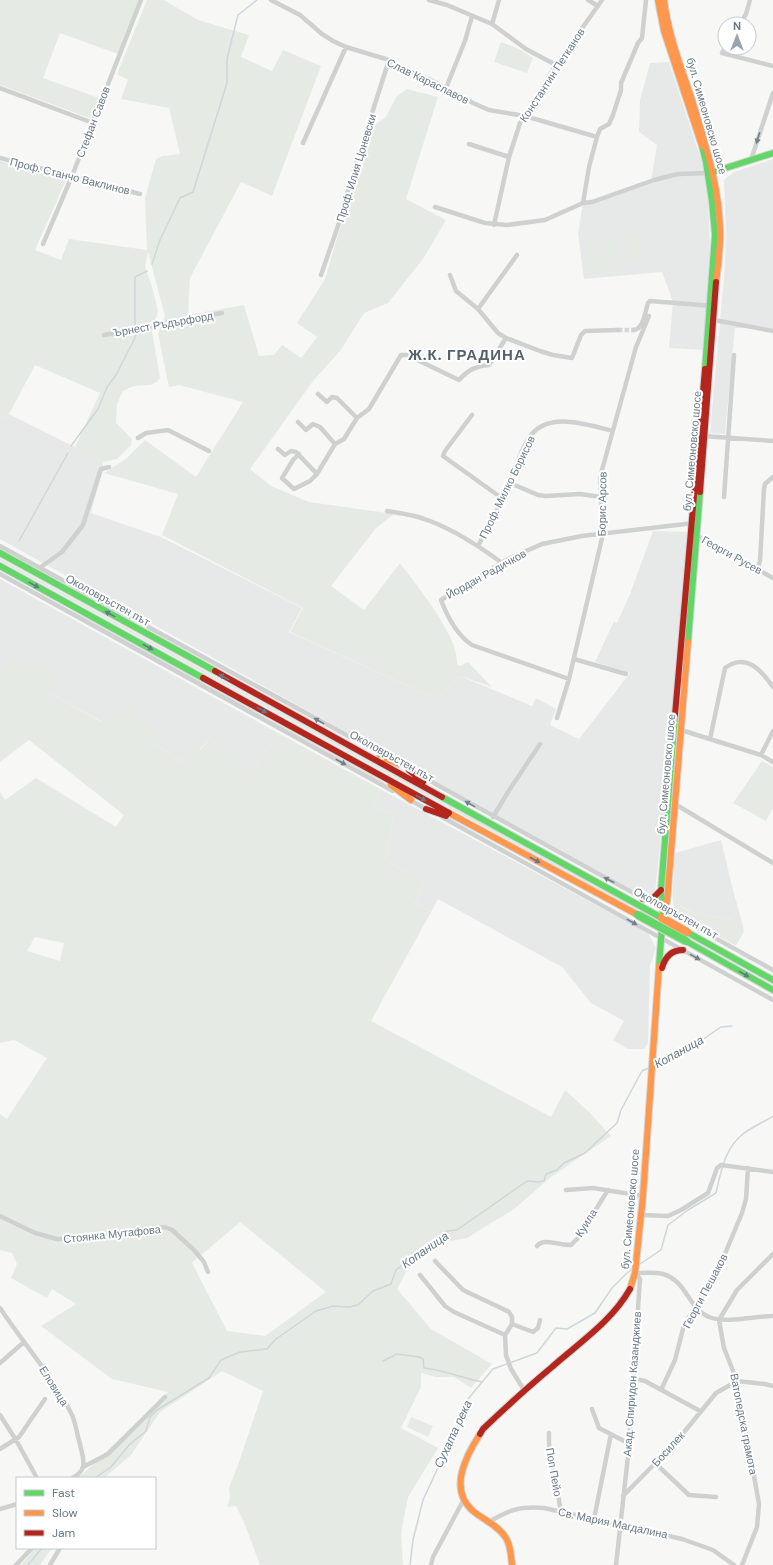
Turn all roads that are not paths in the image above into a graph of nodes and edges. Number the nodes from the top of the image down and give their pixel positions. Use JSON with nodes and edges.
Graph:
{"nodes":[{"id":1,"x":141,"y":0,"type":"edge"},
{"id":2,"x":271,"y":0,"type":"edge"},
{"id":3,"x":429,"y":0,"type":"edge"},
{"id":4,"x":499,"y":0,"type":"edge"},
{"id":5,"x":588,"y":0,"type":"edge"},
{"id":6,"x":602,"y":0,"type":"edge"},
{"id":7,"x":646,"y":0,"type":"edge"},
{"id":8,"x":658,"y":0,"type":"edge"},
{"id":9,"x":664,"y":0,"type":"edge"},
{"id":10,"x":750,"y":0,"type":"edge"},
{"id":11,"x":598,"y":6,"type":"junction"},
{"id":12,"x":472,"y":16,"type":"junction"},
{"id":13,"x":745,"y":16,"type":"edge"},
{"id":14,"x":492,"y":24,"type":"junction"},
{"id":15,"x":346,"y":47,"type":"junction"},
{"id":16,"x":730,"y":56,"type":"edge"},
{"id":17,"x":388,"y":60,"type":"junction"},
{"id":18,"x":556,"y":65,"type":"junction"},
{"id":19,"x":773,"y":66,"type":"edge"},
{"id":20,"x":0,"y":88,"type":"edge"},
{"id":21,"x":446,"y":88,"type":"junction"},
{"id":22,"x":773,"y":92,"type":"edge"},
{"id":23,"x":525,"y":116,"type":"junction"},
{"id":24,"x":93,"y":124,"type":"junction"},
{"id":25,"x":597,"y":136,"type":"junction"},
{"id":26,"x":303,"y":143,"type":"dead end"},
{"id":27,"x":469,"y":144,"type":"dead end"},
{"id":28,"x":773,"y":153,"type":"edge"},
{"id":29,"x":509,"y":157,"type":"junction"},
{"id":30,"x":0,"y":158,"type":"edge"},
{"id":31,"x":751,"y":160,"type":"junction"},
{"id":32,"x":711,"y":173,"type":"junction"},
{"id":33,"x":72,"y":176,"type":"junction"},
{"id":34,"x":140,"y":194,"type":"dead end"},
{"id":35,"x":588,"y":203,"type":"junction"},
{"id":36,"x":435,"y":207,"type":"dead end"},
{"id":37,"x":494,"y":225,"type":"junction"},
{"id":38,"x":43,"y":244,"type":"dead end"},
{"id":39,"x":517,"y":255,"type":"dead end"},
{"id":40,"x":321,"y":275,"type":"dead end"},
{"id":41,"x":450,"y":275,"type":"dead end"},
{"id":42,"x":713,"y":306,"type":"junction"},
{"id":43,"x":478,"y":309,"type":"junction"},
{"id":44,"x":222,"y":313,"type":"dead end"},
{"id":45,"x":649,"y":316,"type":"dead end"},
{"id":46,"x":714,"y":320,"type":"junction"},
{"id":47,"x":618,"y":330,"type":"tunnel mouth"},
{"id":48,"x":634,"y":330,"type":"dead end"},
{"id":49,"x":773,"y":331,"type":"edge"},
{"id":50,"x":104,"y":335,"type":"dead end"},
{"id":51,"x":506,"y":338,"type":"junction"},
{"id":52,"x":734,"y":355,"type":"dead end"},
{"id":53,"x":318,"y":394,"type":"dead end"},
{"id":54,"x":472,"y":415,"type":"dead end"},
{"id":55,"x":356,"y":418,"type":"junction"},
{"id":56,"x":298,"y":422,"type":"dead end"},
{"id":57,"x":609,"y":430,"type":"dead end"},
{"id":58,"x":704,"y":436,"type":"junction"},
{"id":59,"x":728,"y":437,"type":"junction"},
{"id":60,"x":138,"y":438,"type":"dead end"},
{"id":61,"x":773,"y":440,"type":"edge"},
{"id":62,"x":335,"y":444,"type":"junction"},
{"id":63,"x":278,"y":449,"type":"dead end"},
{"id":64,"x":209,"y":451,"type":"dead end"},
{"id":65,"x":299,"y":454,"type":"junction"},
{"id":66,"x":108,"y":466,"type":"dead end"},
{"id":67,"x":317,"y":474,"type":"junction"},
{"id":68,"x":773,"y":477,"type":"edge"},
{"id":69,"x":510,"y":483,"type":"junction"},
{"id":70,"x":601,"y":497,"type":"junction"},
{"id":71,"x":724,"y":497,"type":"dead end"},
{"id":72,"x":503,"y":498,"type":"junction"},
{"id":73,"x":387,"y":510,"type":"dead end"},
{"id":74,"x":694,"y":528,"type":"junction"},
{"id":75,"x":603,"y":534,"type":"junction"},
{"id":76,"x":0,"y":546,"type":"edge"},
{"id":77,"x":478,"y":546,"type":"junction"},
{"id":78,"x":0,"y":553,"type":"edge"},
{"id":79,"x":502,"y":563,"type":"junction"},
{"id":80,"x":0,"y":566,"type":"edge"},
{"id":81,"x":41,"y":567,"type":"junction"},
{"id":82,"x":757,"y":569,"type":"junction"},
{"id":83,"x":0,"y":574,"type":"edge"},
{"id":84,"x":773,"y":578,"type":"edge"},
{"id":85,"x":574,"y":659,"type":"junction"},
{"id":86,"x":626,"y":674,"type":"dead end"},
{"id":87,"x":569,"y":679,"type":"junction"},
{"id":88,"x":773,"y":687,"type":"edge"},
{"id":89,"x":557,"y":718,"type":"dead end"},
{"id":90,"x":681,"y":730,"type":"junction"},
{"id":91,"x":773,"y":731,"type":"edge"},
{"id":92,"x":710,"y":739,"type":"junction"},
{"id":93,"x":540,"y":744,"type":"dead end"},
{"id":94,"x":357,"y":749,"type":"junction"},
{"id":95,"x":761,"y":755,"type":"junction"},
{"id":96,"x":773,"y":762,"type":"edge"},
{"id":97,"x":399,"y":764,"type":"junction"},
{"id":98,"x":363,"y":765,"type":"junction"},
{"id":99,"x":409,"y":770,"type":"junction"},
{"id":100,"x":437,"y":794,"type":"junction"},
{"id":101,"x":411,"y":800,"type":"junction"},
{"id":102,"x":674,"y":804,"type":"junction"},
{"id":103,"x":426,"y":809,"type":"junction"},
{"id":104,"x":493,"y":817,"type":"junction"},
{"id":105,"x":474,"y":827,"type":"junction"},
{"id":106,"x":773,"y":863,"type":"edge"},
{"id":107,"x":661,"y":890,"type":"junction"},
{"id":108,"x":641,"y":902,"type":"junction"},
{"id":109,"x":663,"y":910,"type":"junction"},
{"id":110,"x":661,"y":938,"type":"junction"},
{"id":111,"x":683,"y":950,"type":"junction"},
{"id":112,"x":773,"y":970,"type":"edge"},
{"id":113,"x":773,"y":980,"type":"edge"},
{"id":114,"x":658,"y":984,"type":"junction"},
{"id":115,"x":773,"y":990,"type":"edge"},
{"id":116,"x":773,"y":1000,"type":"edge"},
{"id":117,"x":748,"y":1168,"type":"junction"},
{"id":118,"x":773,"y":1172,"type":"edge"},
{"id":119,"x":566,"y":1190,"type":"dead end"},
{"id":120,"x":608,"y":1190,"type":"junction"},
{"id":121,"x":643,"y":1196,"type":"junction"},
{"id":122,"x":641,"y":1215,"type":"junction"},
{"id":123,"x":0,"y":1216,"type":"edge"},
{"id":124,"x":537,"y":1246,"type":"dead end"},
{"id":125,"x":773,"y":1254,"type":"edge"},
{"id":126,"x":435,"y":1261,"type":"dead end"},
{"id":127,"x":208,"y":1272,"type":"dead end"},
{"id":128,"x":636,"y":1273,"type":"junction"},
{"id":129,"x":420,"y":1275,"type":"dead end"},
{"id":130,"x":695,"y":1307,"type":"junction"},
{"id":131,"x":0,"y":1308,"type":"edge"},
{"id":132,"x":773,"y":1316,"type":"edge"},
{"id":133,"x":540,"y":1320,"type":"dead end"},
{"id":134,"x":719,"y":1320,"type":"junction"},
{"id":135,"x":512,"y":1324,"type":"junction"},
{"id":136,"x":505,"y":1336,"type":"junction"},
{"id":137,"x":24,"y":1342,"type":"junction"},
{"id":138,"x":0,"y":1363,"type":"edge"},
{"id":139,"x":632,"y":1378,"type":"junction"},
{"id":140,"x":737,"y":1381,"type":"junction"},
{"id":141,"x":773,"y":1386,"type":"edge"},
{"id":142,"x":524,"y":1390,"type":"junction"},
{"id":143,"x":661,"y":1390,"type":"junction"},
{"id":144,"x":165,"y":1397,"type":"dead end"},
{"id":145,"x":45,"y":1399,"type":"dead end"},
{"id":146,"x":592,"y":1409,"type":"dead end"},
{"id":147,"x":700,"y":1411,"type":"junction"},
{"id":148,"x":0,"y":1415,"type":"edge"},
{"id":149,"x":548,"y":1433,"type":"dead end"},
{"id":150,"x":611,"y":1434,"type":"junction"},
{"id":151,"x":16,"y":1440,"type":"junction"},
{"id":152,"x":628,"y":1443,"type":"junction"},
{"id":153,"x":0,"y":1449,"type":"edge"},
{"id":154,"x":655,"y":1463,"type":"junction"},
{"id":155,"x":83,"y":1468,"type":"junction"},
{"id":156,"x":36,"y":1477,"type":"edge"},
{"id":157,"x":74,"y":1477,"type":"edge"},
{"id":158,"x":623,"y":1496,"type":"junction"},
{"id":159,"x":716,"y":1497,"type":"dead end"},
{"id":160,"x":464,"y":1499,"type":"junction"},
{"id":161,"x":16,"y":1504,"type":"edge"},
{"id":162,"x":0,"y":1509,"type":"edge"},
{"id":163,"x":560,"y":1512,"type":"junction"},
{"id":164,"x":594,"y":1519,"type":"junction"},
{"id":165,"x":487,"y":1522,"type":"junction"},
{"id":166,"x":620,"y":1525,"type":"junction"},
{"id":167,"x":31,"y":1549,"type":"edge"},
{"id":168,"x":59,"y":1549,"type":"edge"},
{"id":169,"x":16,"y":1565,"type":"edge"},
{"id":170,"x":50,"y":1565,"type":"edge"},
{"id":171,"x":431,"y":1565,"type":"edge"},
{"id":172,"x":512,"y":1565,"type":"edge"},
{"id":173,"x":616,"y":1565,"type":"edge"},
{"id":174,"x":734,"y":1565,"type":"edge"},
{"id":175,"x":742,"y":1565,"type":"edge"}],
"edges":[{"from":1,"to":24,"type":"street","name":"Стефан Савов"},
{"from":2,"to":15,"type":"street","name":"Слав Караславов"},
{"from":3,"to":12,"type":"street"},
{"from":4,"to":14,"type":"street"},
{"from":5,"to":11,"type":"street"},
{"from":6,"to":11,"type":"street","name":"Константин Петканов"},
{"from":7,"to":25,"type":"street"},
{"from":8,"to":32,"type":"main road","name":"бул. Симеоновско шосе"},
{"from":9,"to":32,"type":"main road","name":"бул. Симеоновско шосе"},
{"from":10,"to":13,"type":"street"},
{"from":11,"to":18,"type":"street","name":"Константин Петканов"},
{"from":12,"to":14,"type":"street"},
{"from":12,"to":21,"type":"street"},
{"from":14,"to":18,"type":"street"},
{"from":15,"to":17,"type":"street","name":"Слав Караславов"},
{"from":15,"to":26,"type":"street"},
{"from":16,"to":19,"type":"street"},
{"from":17,"to":21,"type":"street","name":"Слав Караславов"},
{"from":17,"to":40,"type":"street","name":"Проф. Илия Цоневски"},
{"from":18,"to":23,"type":"street","name":"Константин Петканов"},
{"from":20,"to":24,"type":"street"},
{"from":21,"to":23,"type":"street","name":"Слав Караславов"},
{"from":22,"to":31,"type":"street","one_way":true},
{"from":23,"to":25,"type":"street","name":"Слав Караславов"},
{"from":23,"to":29,"type":"street","name":"Константин Петканов"},
{"from":24,"to":33,"type":"street","name":"Стефан Савов"},
{"from":25,"to":35,"type":"street"},
{"from":27,"to":29,"type":"street"},
{"from":28,"to":31,"type":"main road"},
{"from":29,"to":37,"type":"street","name":"Константин Петканов"},
{"from":30,"to":33,"type":"street","name":"Проф. Станчо Ваклинов"},
{"from":31,"to":32,"type":"main road"},
{"from":32,"to":35,"type":"street"},
{"from":32,"to":42,"type":"main road","name":"бул. Симеоновско шосе"},
{"from":33,"to":34,"type":"street","name":"Проф. Станчо Ваклинов"},
{"from":33,"to":38,"type":"street","name":"Стефан Савов"},
{"from":35,"to":37,"type":"street"},
{"from":36,"to":37,"type":"street"},
{"from":39,"to":43,"type":"street"},
{"from":41,"to":43,"type":"street"},
{"from":42,"to":46,"type":"main road","name":"бул. Симеоновско шосе"},
{"from":42,"to":48,"type":"street"},
{"from":42,"to":74,"type":"main road","name":"бул. Симеоновско шосе"},
{"from":43,"to":51,"type":"street"},
{"from":44,"to":50,"type":"street","name":"Ърнест Ръдърфорд"},
{"from":45,"to":70,"type":"street","name":"Борис Арсов"},
{"from":46,"to":49,"type":"street"},
{"from":46,"to":58,"type":"main road","name":"бул. Симеоновско шосе"},
{"from":47,"to":51,"type":"street"},
{"from":51,"to":55,"type":"street"},
{"from":52,"to":59,"type":"street"},
{"from":53,"to":55,"type":"street"},
{"from":54,"to":72,"type":"street"},
{"from":55,"to":62,"type":"street"},
{"from":56,"to":62,"type":"street"},
{"from":57,"to":69,"type":"street","name":"Проф. Милко Борисов"},
{"from":58,"to":59,"type":"street"},
{"from":58,"to":74,"type":"main road","name":"бул. Симеоновско шосе"},
{"from":59,"to":61,"type":"street"},
{"from":59,"to":71,"type":"street"},
{"from":60,"to":64,"type":"street"},
{"from":62,"to":67,"type":"street"},
{"from":63,"to":65,"type":"street"},
{"from":65,"to":67,"type":"street"},
{"from":65,"to":67,"type":"street"},
{"from":66,"to":81,"type":"street"},
{"from":68,"to":82,"type":"street"},
{"from":69,"to":70,"type":"street"},
{"from":69,"to":72,"type":"street","name":"Проф. Милко Борисов"},
{"from":70,"to":75,"type":"street","name":"Борис Арсов"},
{"from":72,"to":77,"type":"street","name":"Проф. Милко Борисов"},
{"from":73,"to":77,"type":"street"},
{"from":74,"to":75,"type":"street","name":"Йордан Радичков"},
{"from":74,"to":82,"type":"street","name":"Георги Русев"},
{"from":74,"to":90,"type":"main road","name":"бул. Симеоновско шосе"},
{"from":74,"to":107,"type":"main road","name":"бул. Симеоновско шосе"},
{"from":75,"to":79,"type":"street","name":"Йордан Радичков"},
{"from":75,"to":85,"type":"street","name":"Борис Арсов"},
{"from":76,"to":81,"type":"street","name":"Околовръстен път"},
{"from":77,"to":79,"type":"street"},
{"from":94,"to":78,"type":"main road","name":"Околовръстен път","one_way":true},
{"from":79,"to":87,"type":"street","name":"Йордан Радичков"},
{"from":80,"to":98,"type":"main road","name":"Околовръстен път","one_way":true},
{"from":97,"to":81,"type":"street","name":"Околовръстен път","one_way":true},
{"from":82,"to":84,"type":"street","name":"Георги Русев"},
{"from":83,"to":101,"type":"street","one_way":true},
{"from":85,"to":86,"type":"street"},
{"from":85,"to":87,"type":"street","name":"Борис Арсов"},
{"from":87,"to":89,"type":"street","name":"Борис Арсов"},
{"from":88,"to":92,"type":"street"},
{"from":90,"to":92,"type":"street"},
{"from":90,"to":102,"type":"main road","name":"бул. Симеоновско шосе"},
{"from":91,"to":95,"type":"street"},
{"from":92,"to":95,"type":"street"},
{"from":93,"to":104,"type":"street"},
{"from":94,"to":97,"type":"main road"},
{"from":94,"to":100,"type":"main road","name":"Околовръстен път"},
{"from":95,"to":96,"type":"street"},
{"from":97,"to":99,"type":"street","name":"Околовръстен път"},
{"from":98,"to":101,"type":"main road"},
{"from":98,"to":105,"type":"main road","name":"Околовръстен път","one_way":true},
{"from":99,"to":100,"type":"main road"},
{"from":104,"to":99,"type":"street","name":"Околовръстен път","one_way":true},
{"from":100,"to":108,"type":"main road","name":"Околовръстен път"},
{"from":101,"to":103,"type":"street"},
{"from":102,"to":106,"type":"street"},
{"from":102,"to":109,"type":"main road","name":"бул. Симеоновско шосе"},
{"from":103,"to":105,"type":"main road"},
{"from":103,"to":110,"type":"street","one_way":true},
{"from":108,"to":104,"type":"street","name":"Околовръстен път","one_way":true},
{"from":105,"to":115,"type":"main road","name":"Околовръстен път","one_way":true,"bridge":true},
{"from":107,"to":108,"type":"main road"},
{"from":107,"to":109,"type":"main road","name":"бул. Симеоновско шосе"},
{"from":108,"to":109,"type":"street","name":"Околовръстен път"},
{"from":108,"to":113,"type":"main road","name":"Околовръстен път","bridge":true},
{"from":109,"to":110,"type":"main road","name":"бул. Симеоновско шосе"},
{"from":109,"to":112,"type":"street","name":"Околовръстен път"},
{"from":110,"to":111,"type":"street"},
{"from":110,"to":114,"type":"main road","name":"бул. Симеоновско шосе"},
{"from":111,"to":114,"type":"main road"},
{"from":111,"to":116,"type":"street","one_way":true},
{"from":114,"to":121,"type":"main road","name":"бул. Симеоновско шосе"},
{"from":117,"to":118,"type":"street"},
{"from":117,"to":122,"type":"street"},
{"from":117,"to":130,"type":"street","name":"Георги Пешаков"},
{"from":119,"to":120,"type":"street"},
{"from":120,"to":121,"type":"street"},
{"from":120,"to":124,"type":"street","name":"Куила"},
{"from":121,"to":122,"type":"main road","name":"бул. Симеоновско шосе"},
{"from":122,"to":128,"type":"main road","name":"бул. Симеоновско шосе"},
{"from":123,"to":127,"type":"street","name":"Стоянка Мутафова"},
{"from":125,"to":134,"type":"street"},
{"from":126,"to":135,"type":"street"},
{"from":128,"to":130,"type":"street"},
{"from":128,"to":139,"type":"street","name":"Акад. Спиридон Казанджиев"},
{"from":128,"to":142,"type":"main road","name":"бул. Симеоновско шосе"},
{"from":129,"to":136,"type":"street"},
{"from":130,"to":134,"type":"street"},
{"from":130,"to":143,"type":"street","name":"Георги Пешаков"},
{"from":131,"to":137,"type":"street","name":"Еловица"},
{"from":132,"to":134,"type":"street"},
{"from":133,"to":135,"type":"street"},
{"from":134,"to":140,"type":"street","name":"Ватопедска грамота"},
{"from":135,"to":136,"type":"street"},
{"from":136,"to":142,"type":"street"},
{"from":137,"to":138,"type":"street"},
{"from":137,"to":155,"type":"street","name":"Еловица"},
{"from":139,"to":143,"type":"street"},
{"from":139,"to":152,"type":"street","name":"Акад. Спиридон Казанджиев"},
{"from":140,"to":141,"type":"street"},
{"from":140,"to":147,"type":"street","name":"Босилек"},
{"from":140,"to":175,"type":"street","name":"Ватопедска грамота"},
{"from":142,"to":160,"type":"main road","name":"бул. Симеоновско шосе"},
{"from":143,"to":147,"type":"street"},
{"from":144,"to":155,"type":"street"},
{"from":145,"to":151,"type":"street"},
{"from":146,"to":150,"type":"street"},
{"from":147,"to":154,"type":"street","name":"Босилек"},
{"from":148,"to":151,"type":"street"},
{"from":149,"to":163,"type":"street","name":"Поп Пейо"},
{"from":150,"to":152,"type":"street"},
{"from":150,"to":164,"type":"street"},
{"from":151,"to":153,"type":"street"},
{"from":151,"to":156,"type":"street"},
{"from":152,"to":158,"type":"street","name":"Акад. Спиридон Казанджиев"},
{"from":154,"to":158,"type":"street","name":"Босилек"},
{"from":154,"to":159,"type":"street"},
{"from":155,"to":157,"type":"street"},
{"from":158,"to":166,"type":"street"},
{"from":160,"to":165,"type":"main road"},
{"from":160,"to":171,"type":"street"},
{"from":161,"to":162,"type":"street"},
{"from":163,"to":164,"type":"street","name":"Св. Мария Магдалина"},
{"from":163,"to":165,"type":"street","name":"Св. Мария Магдалина"},
{"from":164,"to":166,"type":"street","name":"Св. Мария Магдалина"},
{"from":165,"to":172,"type":"main road"},
{"from":166,"to":173,"type":"street"},
{"from":166,"to":174,"type":"street","name":"Св. Мария Магдалина"},
{"from":167,"to":169,"type":"street"},
{"from":168,"to":170,"type":"street"}]}
